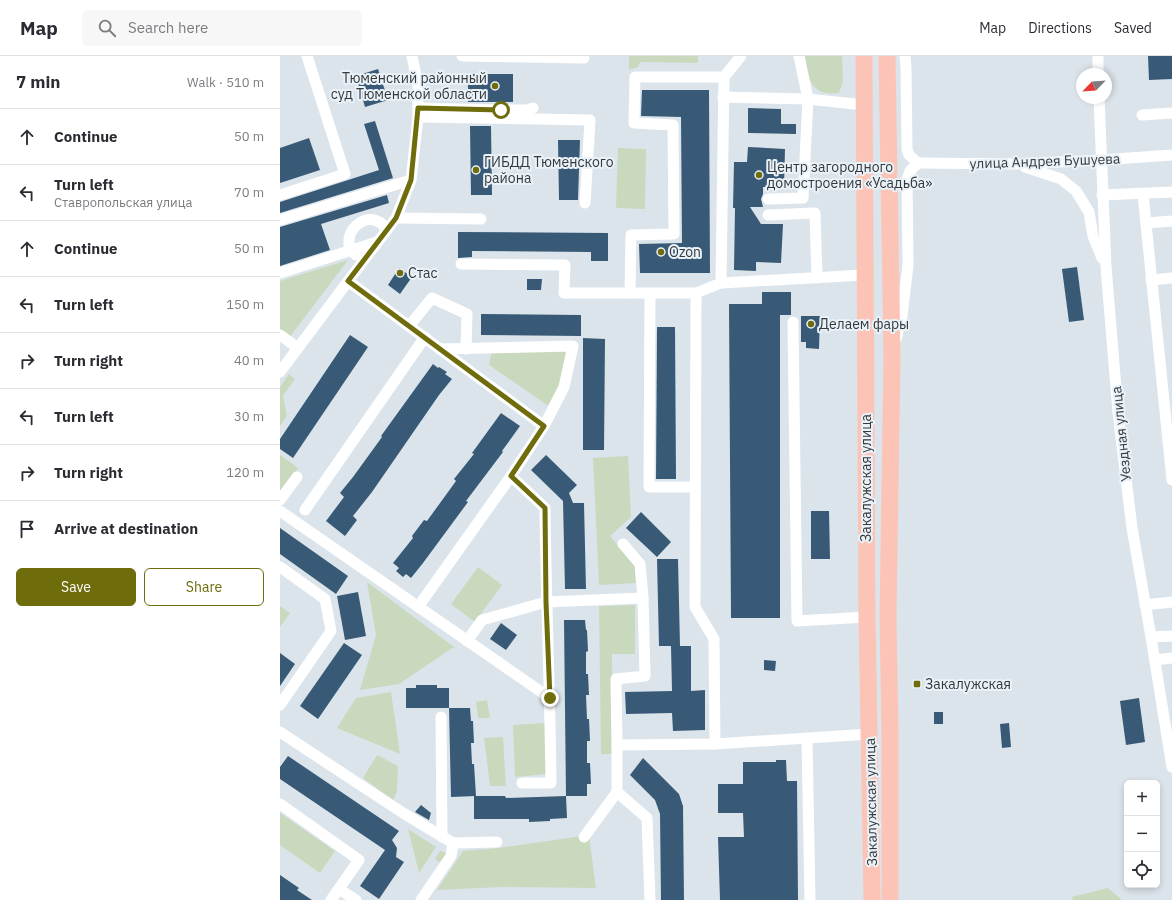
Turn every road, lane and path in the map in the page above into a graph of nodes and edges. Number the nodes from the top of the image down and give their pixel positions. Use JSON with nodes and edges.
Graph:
{"nodes":[{"id":1,"x":308,"y":56,"type":"edge"},
{"id":2,"x":412,"y":56,"type":"edge"},
{"id":3,"x":462,"y":56,"type":"edge"},
{"id":4,"x":741,"y":56,"type":"edge"},
{"id":5,"x":799,"y":56,"type":"edge"},
{"id":6,"x":864,"y":56,"type":"edge"},
{"id":7,"x":887,"y":56,"type":"edge"},
{"id":8,"x":905,"y":56,"type":"edge"},
{"id":9,"x":1098,"y":56,"type":"edge"},
{"id":10,"x":584,"y":58,"type":"dead end"},
{"id":11,"x":1098,"y":68,"type":"edge"},
{"id":12,"x":724,"y":77,"type":"junction"},
{"id":13,"x":724,"y":97,"type":"junction"},
{"id":14,"x":808,"y":99,"type":"junction"},
{"id":15,"x":1099,"y":104,"type":"edge"},
{"id":16,"x":864,"y":105,"type":"junction"},
{"id":17,"x":533,"y":108,"type":"dead end"},
{"id":18,"x":418,"y":112,"type":"junction"},
{"id":19,"x":1172,"y":113,"type":"edge"},
{"id":20,"x":1142,"y":115,"type":"dead end"},
{"id":21,"x":1172,"y":155,"type":"edge"},
{"id":22,"x":1101,"y":160,"type":"junction"},
{"id":23,"x":918,"y":163,"type":"junction"},
{"id":24,"x":1016,"y":164,"type":"junction"},
{"id":25,"x":411,"y":180,"type":"junction"},
{"id":26,"x":1172,"y":192,"type":"edge"},
{"id":27,"x":1143,"y":194,"type":"junction"},
{"id":28,"x":280,"y":195,"type":"edge"},
{"id":29,"x":1102,"y":195,"type":"junction"},
{"id":30,"x":768,"y":199,"type":"dead end"},
{"id":31,"x":586,"y":203,"type":"dead end"},
{"id":32,"x":768,"y":215,"type":"dead end"},
{"id":33,"x":396,"y":218,"type":"junction"},
{"id":34,"x":481,"y":219,"type":"dead end"},
{"id":35,"x":280,"y":220,"type":"edge"},
{"id":36,"x":1172,"y":221,"type":"edge"},
{"id":37,"x":1146,"y":223,"type":"junction"},
{"id":38,"x":387,"y":230,"type":"junction"},
{"id":39,"x":377,"y":242,"type":"junction"},
{"id":40,"x":352,"y":250,"type":"junction"},
{"id":41,"x":364,"y":260,"type":"junction"},
{"id":42,"x":461,"y":264,"type":"dead end"},
{"id":43,"x":1106,"y":267,"type":"junction"},
{"id":44,"x":280,"y":273,"type":"edge"},
{"id":45,"x":864,"y":275,"type":"junction"},
{"id":46,"x":817,"y":278,"type":"junction"},
{"id":47,"x":1172,"y":278,"type":"edge"},
{"id":48,"x":1151,"y":280,"type":"junction"},
{"id":49,"x":348,"y":281,"type":"junction"},
{"id":50,"x":721,"y":282,"type":"junction"},
{"id":51,"x":630,"y":293,"type":"junction"},
{"id":52,"x":650,"y":293,"type":"junction"},
{"id":53,"x":696,"y":293,"type":"junction"},
{"id":54,"x":793,"y":322,"type":"dead end"},
{"id":55,"x":409,"y":326,"type":"junction"},
{"id":56,"x":280,"y":335,"type":"edge"},
{"id":57,"x":425,"y":338,"type":"junction"},
{"id":58,"x":298,"y":348,"type":"junction"},
{"id":59,"x":440,"y":349,"type":"junction"},
{"id":60,"x":466,"y":349,"type":"junction"},
{"id":61,"x":892,"y":357,"type":"junction"},
{"id":62,"x":280,"y":372,"type":"edge"},
{"id":63,"x":544,"y":426,"type":"junction"},
{"id":64,"x":511,"y":476,"type":"junction"},
{"id":65,"x":297,"y":477,"type":"dead end"},
{"id":66,"x":1172,"y":480,"type":"edge"},
{"id":67,"x":695,"y":487,"type":"junction"},
{"id":68,"x":280,"y":500,"type":"edge"},
{"id":69,"x":305,"y":510,"type":"dead end"},
{"id":70,"x":280,"y":511,"type":"edge"},
{"id":71,"x":623,"y":544,"type":"dead end"},
{"id":72,"x":280,"y":568,"type":"edge"},
{"id":73,"x":643,"y":598,"type":"junction"},
{"id":74,"x":546,"y":602,"type":"junction"},
{"id":75,"x":1172,"y":602,"type":"edge"},
{"id":76,"x":1145,"y":605,"type":"junction"},
{"id":77,"x":418,"y":607,"type":"junction"},
{"id":78,"x":867,"y":617,"type":"junction"},
{"id":79,"x":1172,"y":636,"type":"edge"},
{"id":80,"x":1151,"y":638,"type":"junction"},
{"id":81,"x":467,"y":640,"type":"junction"},
{"id":82,"x":1172,"y":658,"type":"edge"},
{"id":83,"x":1155,"y":660,"type":"junction"},
{"id":84,"x":550,"y":698,"type":"junction"},
{"id":85,"x":280,"y":705,"type":"edge"},
{"id":86,"x":1168,"y":711,"type":"edge"},
{"id":87,"x":441,"y":717,"type":"dead end"},
{"id":88,"x":280,"y":733,"type":"edge"},
{"id":89,"x":870,"y":734,"type":"junction"},
{"id":90,"x":807,"y":738,"type":"junction"},
{"id":91,"x":715,"y":744,"type":"junction"},
{"id":92,"x":617,"y":745,"type":"junction"},
{"id":93,"x":1172,"y":766,"type":"edge"},
{"id":94,"x":522,"y":783,"type":"dead end"},
{"id":95,"x":617,"y":792,"type":"junction"},
{"id":96,"x":280,"y":804,"type":"edge"},
{"id":97,"x":442,"y":837,"type":"junction"},
{"id":98,"x":584,"y":837,"type":"dead end"},
{"id":99,"x":497,"y":842,"type":"dead end"},
{"id":100,"x":452,"y":844,"type":"junction"},
{"id":101,"x":339,"y":889,"type":"junction"},
{"id":102,"x":331,"y":900,"type":"edge"},
{"id":103,"x":356,"y":900,"type":"edge"},
{"id":104,"x":421,"y":900,"type":"edge"},
{"id":105,"x":650,"y":900,"type":"edge"},
{"id":106,"x":810,"y":900,"type":"edge"},
{"id":107,"x":872,"y":900,"type":"edge"},
{"id":108,"x":890,"y":900,"type":"edge"}],
"edges":[{"from":1,"to":28,"type":"street"},
{"from":2,"to":18,"type":"street"},
{"from":3,"to":10,"type":"street"},
{"from":4,"to":12,"type":"street"},
{"from":5,"to":14,"type":"street"},
{"from":6,"to":16,"type":"highway","name":"Закалужская улица"},
{"from":7,"to":61,"type":"highway"},
{"from":8,"to":23,"type":"street"},
{"from":9,"to":11,"type":"street"},
{"from":12,"to":13,"type":"street"},
{"from":12,"to":51,"type":"street"},
{"from":13,"to":14,"type":"street"},
{"from":13,"to":50,"type":"street"},
{"from":14,"to":16,"type":"street"},
{"from":14,"to":30,"type":"street"},
{"from":15,"to":22,"type":"street","name":"Уездная улица"},
{"from":16,"to":45,"type":"highway","name":"Закалужская улица"},
{"from":17,"to":18,"type":"street"},
{"from":18,"to":25,"type":"street"},
{"from":18,"to":31,"type":"street"},
{"from":19,"to":20,"type":"street"},
{"from":21,"to":22,"type":"street","name":"улица Андрея Бушуева"},
{"from":22,"to":24,"type":"street","name":"улица Андрея Бушуева"},
{"from":22,"to":29,"type":"street","name":"Уездная улица"},
{"from":23,"to":24,"type":"street","name":"улица Андрея Бушуева"},
{"from":23,"to":61,"type":"street"},
{"from":24,"to":43,"type":"street"},
{"from":25,"to":33,"type":"street"},
{"from":25,"to":35,"type":"street"},
{"from":26,"to":27,"type":"street"},
{"from":27,"to":29,"type":"street"},
{"from":27,"to":37,"type":"street"},
{"from":29,"to":43,"type":"street","name":"Уездная улица"},
{"from":32,"to":46,"type":"street"},
{"from":33,"to":34,"type":"street"},
{"from":33,"to":38,"type":"street"},
{"from":36,"to":37,"type":"street"},
{"from":37,"to":48,"type":"street"},
{"from":38,"to":39,"type":"street"},
{"from":38,"to":40,"type":"street"},
{"from":39,"to":40,"type":"street"},
{"from":39,"to":41,"type":"street"},
{"from":40,"to":41,"type":"street"},
{"from":40,"to":44,"type":"street"},
{"from":41,"to":49,"type":"street"},
{"from":42,"to":51,"type":"street"},
{"from":43,"to":76,"type":"street","name":"Уездная улица"},
{"from":45,"to":46,"type":"street"},
{"from":45,"to":78,"type":"highway","name":"Закалужская улица"},
{"from":46,"to":50,"type":"street"},
{"from":47,"to":48,"type":"street"},
{"from":48,"to":66,"type":"street"},
{"from":49,"to":55,"type":"street"},
{"from":49,"to":58,"type":"street"},
{"from":50,"to":53,"type":"street"},
{"from":51,"to":52,"type":"street"},
{"from":52,"to":53,"type":"street"},
{"from":52,"to":67,"type":"street"},
{"from":53,"to":67,"type":"street"},
{"from":54,"to":78,"type":"street"},
{"from":55,"to":57,"type":"street"},
{"from":55,"to":60,"type":"street"},
{"from":56,"to":58,"type":"street"},
{"from":57,"to":59,"type":"street"},
{"from":57,"to":69,"type":"street"},
{"from":58,"to":62,"type":"street"},
{"from":59,"to":60,"type":"street"},
{"from":59,"to":63,"type":"street"},
{"from":60,"to":63,"type":"street"},
{"from":61,"to":108,"type":"highway"},
{"from":63,"to":64,"type":"street"},
{"from":64,"to":74,"type":"street"},
{"from":64,"to":77,"type":"street"},
{"from":65,"to":68,"type":"street"},
{"from":67,"to":91,"type":"street"},
{"from":70,"to":77,"type":"street"},
{"from":71,"to":73,"type":"street"},
{"from":72,"to":85,"type":"street"},
{"from":73,"to":74,"type":"street"},
{"from":73,"to":92,"type":"street"},
{"from":74,"to":81,"type":"street"},
{"from":74,"to":84,"type":"street"},
{"from":75,"to":76,"type":"street"},
{"from":76,"to":80,"type":"street","name":"Уездная улица"},
{"from":77,"to":81,"type":"street"},
{"from":78,"to":89,"type":"highway","name":"Закалужская улица"},
{"from":79,"to":80,"type":"street"},
{"from":80,"to":83,"type":"street","name":"Уездная улица"},
{"from":81,"to":84,"type":"street"},
{"from":82,"to":83,"type":"street"},
{"from":83,"to":86,"type":"street","name":"Уездная улица"},
{"from":84,"to":94,"type":"street"},
{"from":86,"to":93,"type":"street","name":"Уездная улица"},
{"from":87,"to":97,"type":"street"},
{"from":88,"to":97,"type":"street"},
{"from":89,"to":90,"type":"street"},
{"from":89,"to":107,"type":"highway","name":"Закалужская улица"},
{"from":90,"to":91,"type":"street"},
{"from":90,"to":106,"type":"street"},
{"from":91,"to":92,"type":"street"},
{"from":92,"to":95,"type":"street"},
{"from":95,"to":98,"type":"street"},
{"from":95,"to":105,"type":"street"},
{"from":96,"to":101,"type":"street"},
{"from":97,"to":100,"type":"street"},
{"from":99,"to":100,"type":"street"},
{"from":100,"to":104,"type":"street"},
{"from":101,"to":102,"type":"street"},
{"from":101,"to":103,"type":"street"}]}
